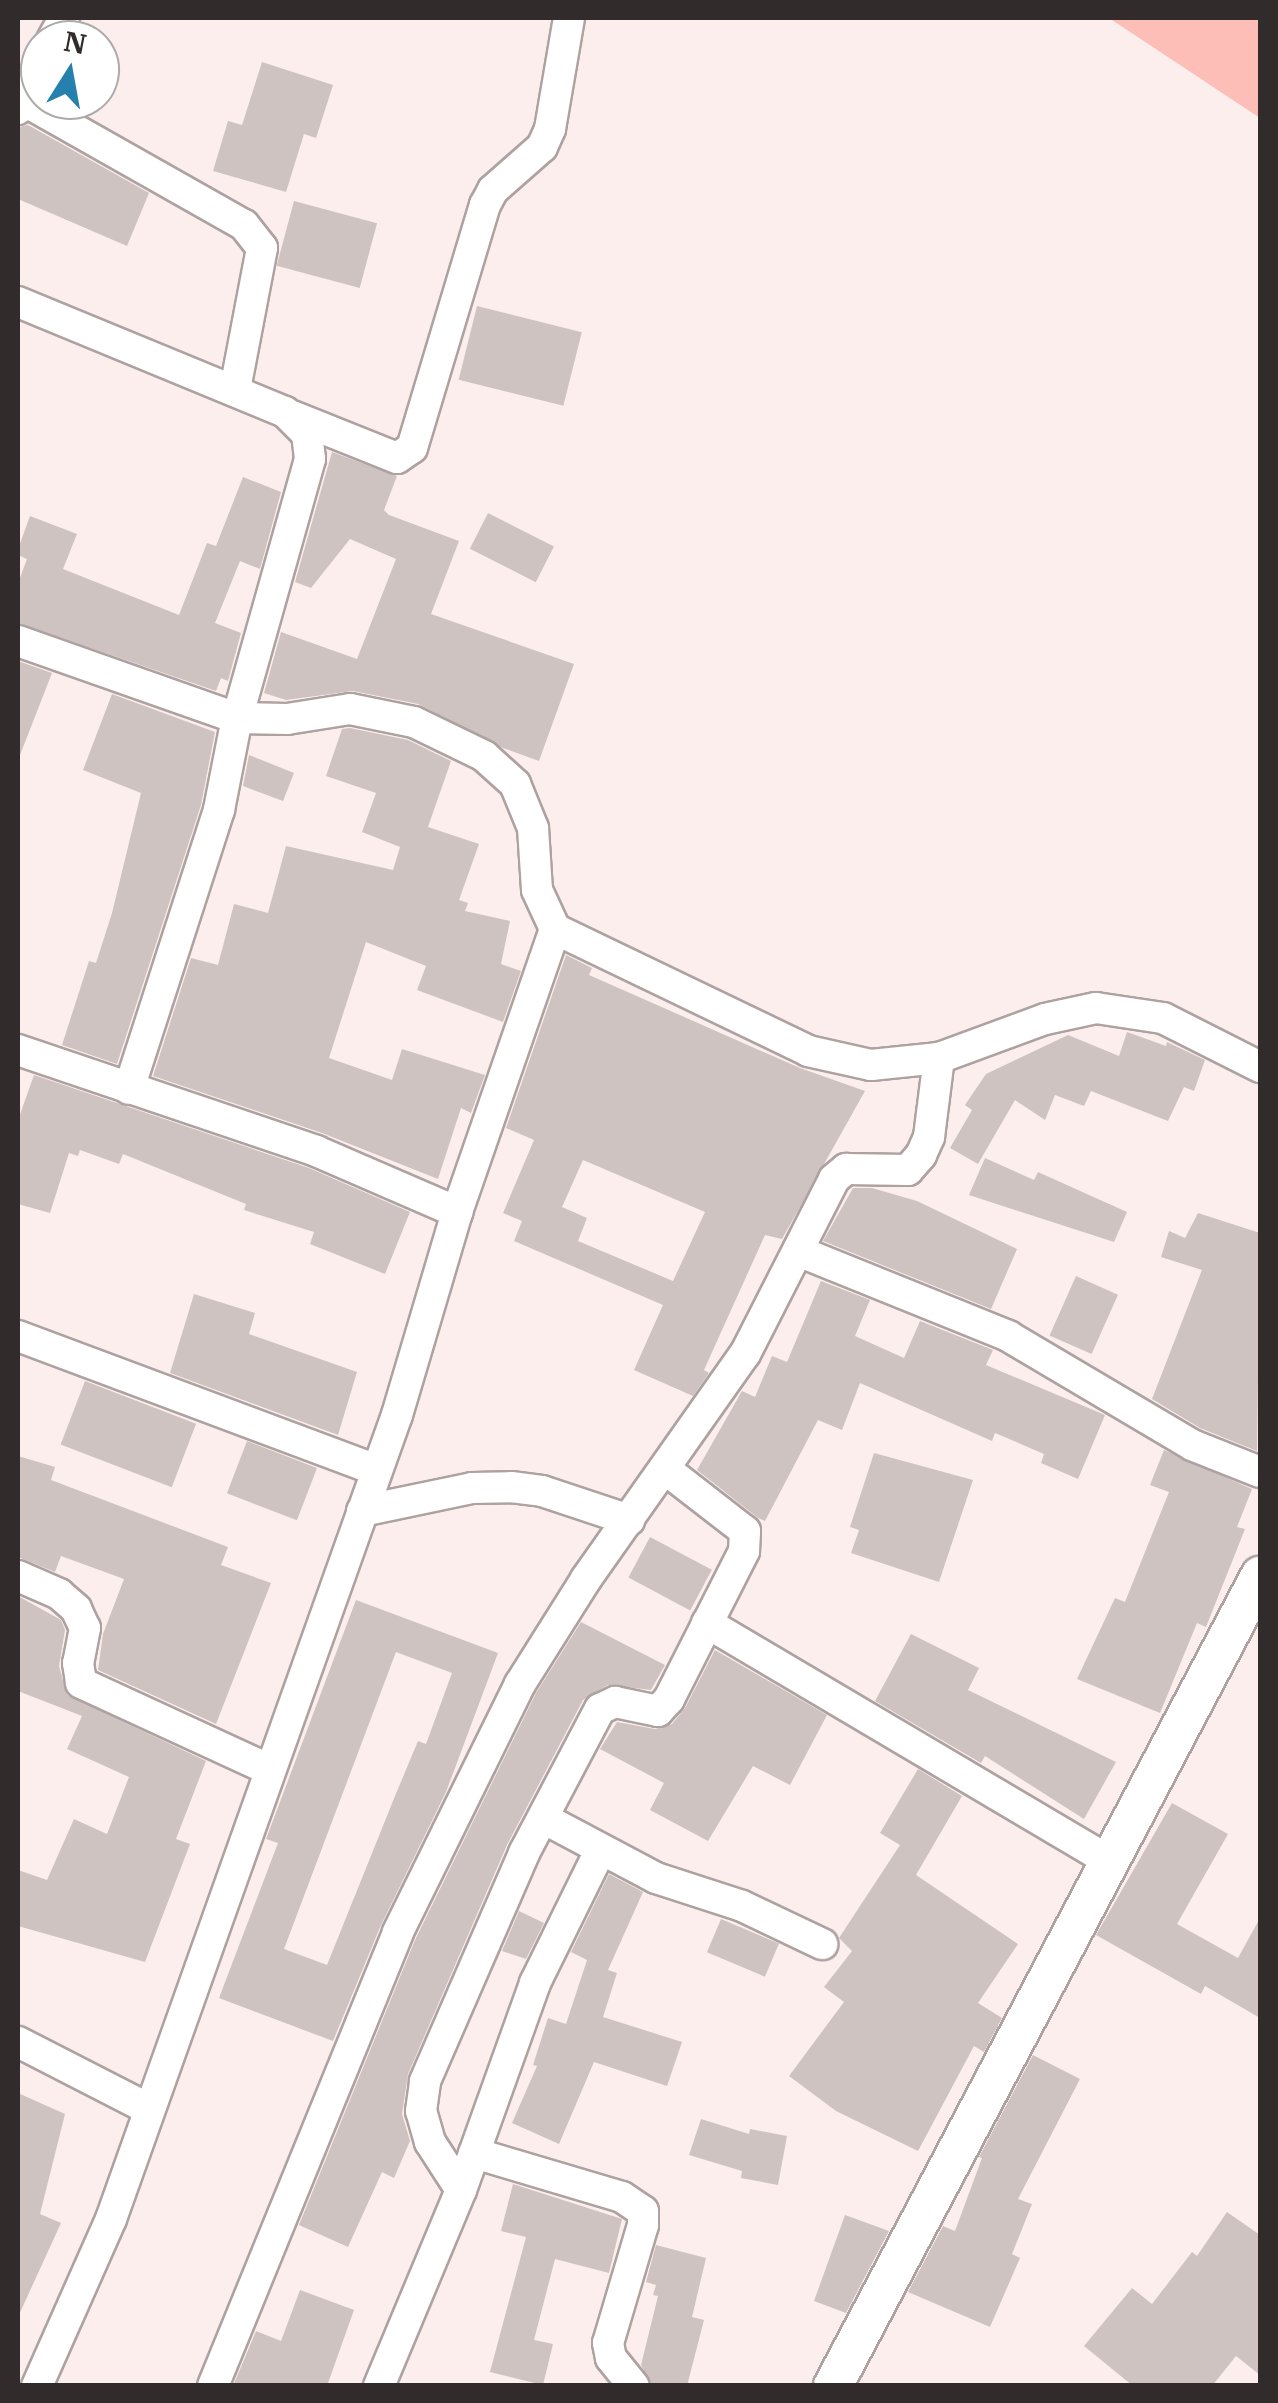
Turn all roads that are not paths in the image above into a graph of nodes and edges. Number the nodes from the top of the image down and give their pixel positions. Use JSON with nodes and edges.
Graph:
{"nodes":[{"id":1,"x":569,"y":18,"type":"edge"},
{"id":2,"x":50,"y":120,"type":"edge"},
{"id":3,"x":18,"y":302,"type":"edge"},
{"id":4,"x":235,"y":390,"type":"junction"},
{"id":5,"x":285,"y":412,"type":"junction"},
{"id":6,"x":18,"y":641,"type":"edge"},
{"id":7,"x":237,"y":718,"type":"junction"},
{"id":8,"x":556,"y":929,"type":"junction"},
{"id":9,"x":18,"y":1050,"type":"edge"},
{"id":10,"x":938,"y":1058,"type":"junction"},
{"id":11,"x":1260,"y":1067,"type":"edge"},
{"id":12,"x":129,"y":1090,"type":"junction"},
{"id":13,"x":457,"y":1212,"type":"junction"},
{"id":14,"x":798,"y":1251,"type":"junction"},
{"id":15,"x":18,"y":1336,"type":"edge"},
{"id":16,"x":665,"y":1469,"type":"junction"},
{"id":17,"x":377,"y":1470,"type":"junction"},
{"id":18,"x":1260,"y":1472,"type":"edge"},
{"id":19,"x":362,"y":1511,"type":"junction"},
{"id":20,"x":629,"y":1520,"type":"junction"},
{"id":21,"x":18,"y":1576,"type":"edge"},
{"id":22,"x":1260,"y":1576,"type":"edge"},
{"id":23,"x":707,"y":1623,"type":"junction"},
{"id":24,"x":268,"y":1769,"type":"junction"},
{"id":25,"x":543,"y":1818,"type":"junction"},
{"id":26,"x":600,"y":1851,"type":"junction"},
{"id":27,"x":1110,"y":1861,"type":"junction"},
{"id":28,"x":822,"y":1944,"type":"dead end"},
{"id":29,"x":18,"y":2042,"type":"edge"},
{"id":30,"x":149,"y":2109,"type":"junction"},
{"id":31,"x":474,"y":2153,"type":"junction"},
{"id":32,"x":461,"y":2190,"type":"junction"},
{"id":33,"x":37,"y":2386,"type":"edge"},
{"id":34,"x":212,"y":2386,"type":"edge"},
{"id":35,"x":380,"y":2386,"type":"edge"},
{"id":36,"x":634,"y":2386,"type":"edge"},
{"id":37,"x":833,"y":2386,"type":"edge"}],
"edges":[{"from":1,"to":5,"type":"street"},
{"from":2,"to":4,"type":"street"},
{"from":3,"to":4,"type":"street"},
{"from":4,"to":5,"type":"street"},
{"from":5,"to":7,"type":"street"},
{"from":6,"to":7,"type":"street"},
{"from":7,"to":8,"type":"street"},
{"from":7,"to":12,"type":"street"},
{"from":8,"to":10,"type":"street"},
{"from":8,"to":13,"type":"street"},
{"from":9,"to":12,"type":"street"},
{"from":10,"to":11,"type":"street"},
{"from":10,"to":14,"type":"street"},
{"from":12,"to":13,"type":"street"},
{"from":13,"to":17,"type":"street"},
{"from":14,"to":16,"type":"street"},
{"from":14,"to":18,"type":"street"},
{"from":15,"to":17,"type":"street"},
{"from":16,"to":20,"type":"street"},
{"from":16,"to":23,"type":"street"},
{"from":17,"to":19,"type":"street"},
{"from":19,"to":20,"type":"street"},
{"from":19,"to":24,"type":"street"},
{"from":20,"to":34,"type":"street"},
{"from":21,"to":24,"type":"street"},
{"from":22,"to":27,"type":"street"},
{"from":23,"to":25,"type":"street"},
{"from":23,"to":27,"type":"street"},
{"from":24,"to":30,"type":"street"},
{"from":25,"to":26,"type":"street"},
{"from":25,"to":32,"type":"street"},
{"from":26,"to":28,"type":"street"},
{"from":26,"to":31,"type":"street"},
{"from":27,"to":37,"type":"street"},
{"from":29,"to":30,"type":"street"},
{"from":30,"to":33,"type":"street"},
{"from":31,"to":32,"type":"street"},
{"from":31,"to":36,"type":"street"},
{"from":32,"to":35,"type":"street"}]}
